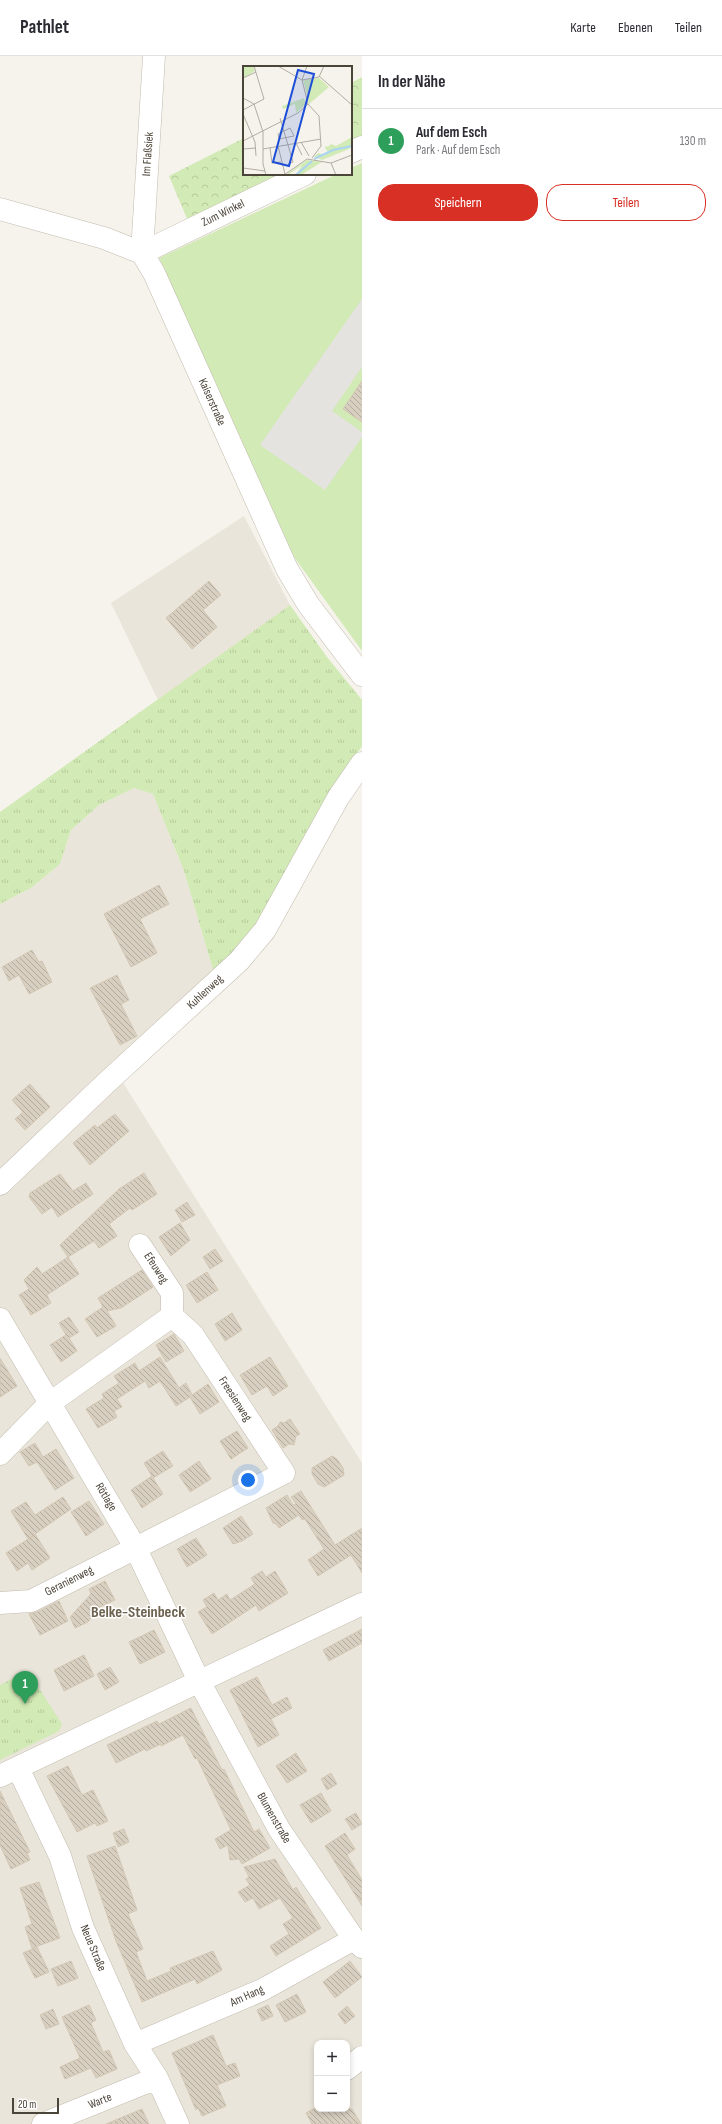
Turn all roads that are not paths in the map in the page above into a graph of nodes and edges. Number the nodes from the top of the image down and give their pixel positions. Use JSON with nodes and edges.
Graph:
{"nodes":[{"id":1,"x":154,"y":56,"type":"edge"},
{"id":2,"x":362,"y":146,"type":"edge"},
{"id":3,"x":352,"y":151,"type":"edge"},
{"id":4,"x":303,"y":175,"type":"edge"},
{"id":5,"x":0,"y":209,"type":"edge"},
{"id":6,"x":142,"y":253,"type":"junction"},
{"id":7,"x":362,"y":675,"type":"edge"},
{"id":8,"x":362,"y":763,"type":"edge"},
{"id":9,"x":0,"y":1184,"type":"edge"},
{"id":10,"x":140,"y":1245,"type":"dead end"},
{"id":11,"x":172,"y":1316,"type":"junction"},
{"id":12,"x":0,"y":1319,"type":"edge"},
{"id":13,"x":50,"y":1403,"type":"junction"},
{"id":14,"x":0,"y":1454,"type":"edge"},
{"id":15,"x":135,"y":1547,"type":"junction"},
{"id":16,"x":0,"y":1603,"type":"edge"},
{"id":17,"x":362,"y":1604,"type":"edge"},
{"id":18,"x":199,"y":1681,"type":"junction"},
{"id":19,"x":9,"y":1772,"type":"edge"},
{"id":20,"x":358,"y":1943,"type":"edge"},
{"id":21,"x":135,"y":2044,"type":"junction"},
{"id":22,"x":362,"y":2057,"type":"edge"},
{"id":23,"x":350,"y":2067,"type":"edge"},
{"id":24,"x":157,"y":2078,"type":"junction"},
{"id":25,"x":43,"y":2124,"type":"edge"},
{"id":26,"x":178,"y":2124,"type":"edge"}],
"edges":[{"from":1,"to":6,"type":"street","name":"Im Flaßsiek"},
{"from":2,"to":3,"type":"street"},
{"from":4,"to":6,"type":"street","name":"Zum Winkel"},
{"from":5,"to":6,"type":"street"},
{"from":6,"to":7,"type":"street","name":"Kaiserstraße"},
{"from":8,"to":9,"type":"street","name":"Kuhlenweg"},
{"from":10,"to":11,"type":"street","name":"Efeuweg"},
{"from":11,"to":13,"type":"street"},
{"from":11,"to":15,"type":"street","name":"Freesienweg"},
{"from":12,"to":13,"type":"street","name":"Rötlage"},
{"from":13,"to":14,"type":"street"},
{"from":13,"to":15,"type":"street","name":"Rötlage"},
{"from":15,"to":16,"type":"street","name":"Geranienweg"},
{"from":15,"to":18,"type":"street","name":"Rötlage"},
{"from":17,"to":18,"type":"street"},
{"from":18,"to":19,"type":"street"},
{"from":18,"to":20,"type":"street","name":"Blumenstraße"},
{"from":19,"to":21,"type":"street","name":"Neue Straße"},
{"from":20,"to":21,"type":"street","name":"Am Hang"},
{"from":21,"to":24,"type":"street","name":"Neue Straße"},
{"from":22,"to":23,"type":"street"},
{"from":24,"to":25,"type":"street","name":"Warte"},
{"from":24,"to":26,"type":"street","name":"Neue Straße"}]}
